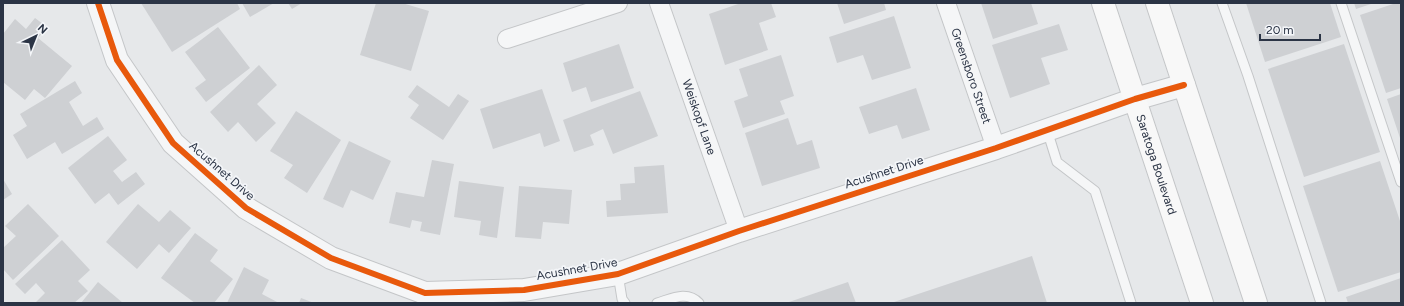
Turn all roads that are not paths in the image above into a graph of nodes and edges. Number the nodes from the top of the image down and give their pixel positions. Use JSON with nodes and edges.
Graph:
{"nodes":[{"id":1,"x":98,"y":3,"type":"edge"},
{"id":2,"x":618,"y":3,"type":"edge"},
{"id":3,"x":659,"y":3,"type":"edge"},
{"id":4,"x":946,"y":3,"type":"edge"},
{"id":5,"x":1103,"y":3,"type":"edge"},
{"id":6,"x":1157,"y":3,"type":"edge"},
{"id":7,"x":1222,"y":3,"type":"edge"},
{"id":8,"x":1341,"y":3,"type":"edge"},
{"id":9,"x":507,"y":39,"type":"dead end"},
{"id":10,"x":1184,"y":85,"type":"junction"},
{"id":11,"x":1135,"y":99,"type":"junction"},
{"id":12,"x":1047,"y":130,"type":"junction"},
{"id":13,"x":996,"y":148,"type":"junction"},
{"id":14,"x":1401,"y":182,"type":"edge"},
{"id":15,"x":739,"y":231,"type":"junction"},
{"id":16,"x":618,"y":274,"type":"junction"},
{"id":17,"x":424,"y":298,"type":"edge"},
{"id":18,"x":625,"y":303,"type":"edge"},
{"id":19,"x":657,"y":303,"type":"edge"},
{"id":20,"x":699,"y":303,"type":"edge"},
{"id":21,"x":1131,"y":303,"type":"edge"},
{"id":22,"x":1202,"y":303,"type":"edge"},
{"id":23,"x":1256,"y":303,"type":"edge"},
{"id":24,"x":1321,"y":303,"type":"edge"}],
"edges":[{"from":1,"to":17,"type":"street","name":"Acushnet Drive"},
{"from":2,"to":9,"type":"street"},
{"from":3,"to":15,"type":"street","name":"Weiskopf Lane"},
{"from":4,"to":13,"type":"street","name":"Greensboro Street"},
{"from":5,"to":11,"type":"main road","name":"Saratoga Boulevard"},
{"from":6,"to":10,"type":"main road"},
{"from":7,"to":24,"type":"lane"},
{"from":8,"to":14,"type":"lane"},
{"from":10,"to":11,"type":"street","name":"Acushnet Drive"},
{"from":10,"to":23,"type":"main road"},
{"from":11,"to":12,"type":"street","name":"Acushnet Drive"},
{"from":11,"to":22,"type":"main road","name":"Saratoga Boulevard"},
{"from":12,"to":13,"type":"street","name":"Acushnet Drive"},
{"from":12,"to":21,"type":"lane"},
{"from":13,"to":15,"type":"street","name":"Acushnet Drive"},
{"from":15,"to":16,"type":"street","name":"Acushnet Drive"},
{"from":16,"to":17,"type":"street","name":"Acushnet Drive"},
{"from":16,"to":18,"type":"lane"},
{"from":19,"to":20,"type":"lane"}]}
